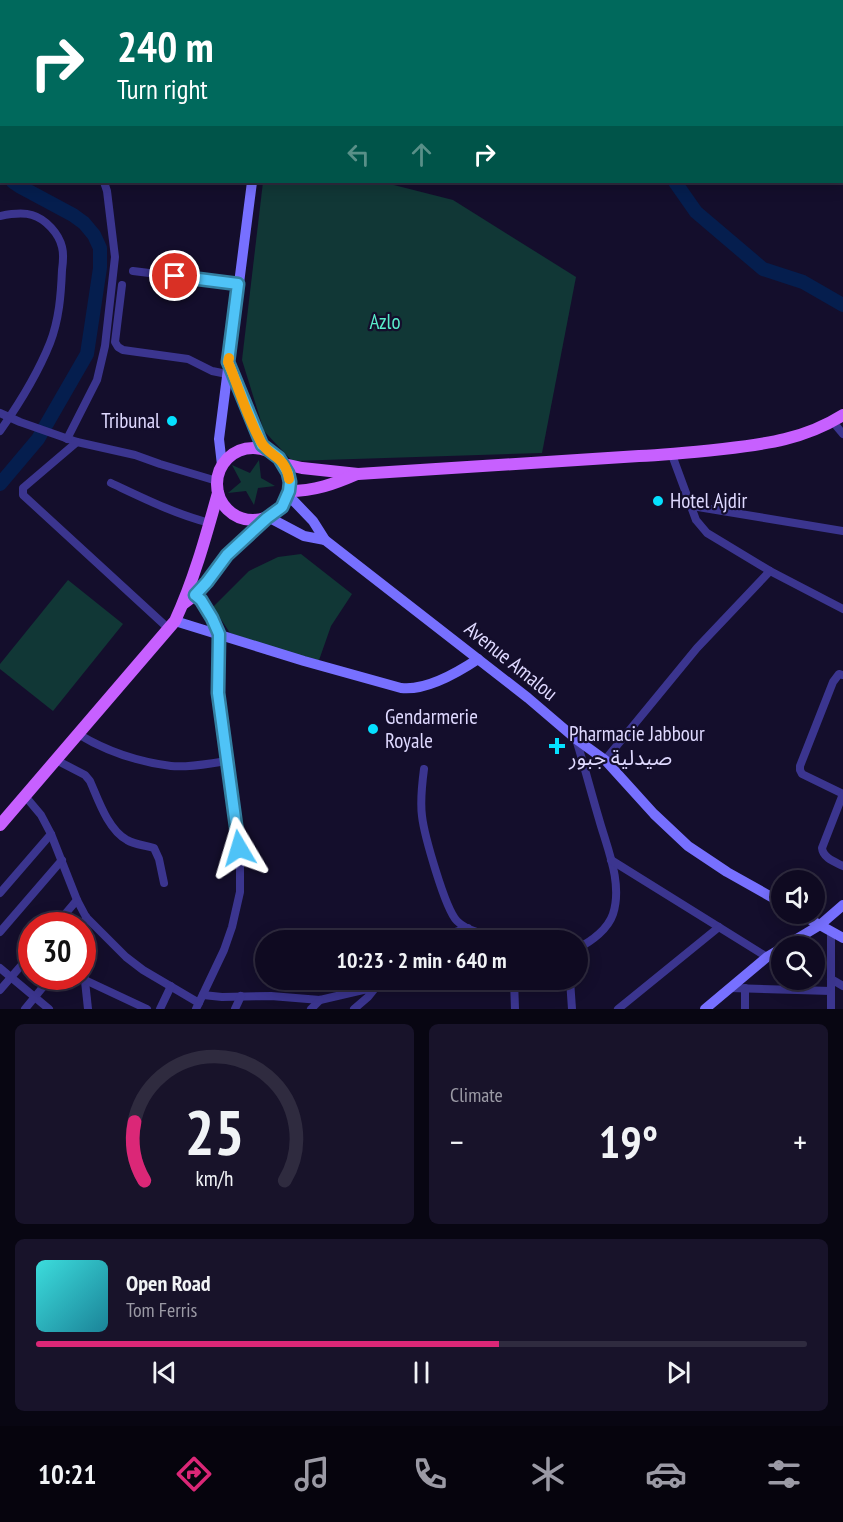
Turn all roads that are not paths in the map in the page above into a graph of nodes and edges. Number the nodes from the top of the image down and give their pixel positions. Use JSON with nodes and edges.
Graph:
{"nodes":[{"id":1,"x":104,"y":183,"type":"edge"},
{"id":2,"x":252,"y":183,"type":"edge"},
{"id":3,"x":0,"y":216,"type":"edge"},
{"id":4,"x":133,"y":271,"type":"dead end"},
{"id":5,"x":238,"y":284,"type":"junction"},
{"id":6,"x":122,"y":285,"type":"dead end"},
{"id":7,"x":228,"y":362,"type":"junction"},
{"id":8,"x":227,"y":374,"type":"junction"},
{"id":9,"x":0,"y":413,"type":"edge"},
{"id":10,"x":10,"y":417,"type":"junction"},
{"id":11,"x":838,"y":418,"type":"edge"},
{"id":12,"x":0,"y":431,"type":"edge"},
{"id":13,"x":843,"y":434,"type":"edge"},
{"id":14,"x":64,"y":438,"type":"junction"},
{"id":15,"x":77,"y":442,"type":"junction"},
{"id":16,"x":273,"y":453,"type":"junction"},
{"id":17,"x":672,"y":455,"type":"junction"},
{"id":18,"x":284,"y":464,"type":"junction"},
{"id":19,"x":222,"y":465,"type":"junction"},
{"id":20,"x":358,"y":474,"type":"junction"},
{"id":21,"x":111,"y":483,"type":"dead end"},
{"id":22,"x":218,"y":487,"type":"junction"},
{"id":23,"x":289,"y":493,"type":"junction"},
{"id":24,"x":692,"y":506,"type":"junction"},
{"id":25,"x":268,"y":518,"type":"junction"},
{"id":26,"x":210,"y":523,"type":"junction"},
{"id":27,"x":843,"y":531,"type":"edge"},
{"id":28,"x":325,"y":540,"type":"junction"},
{"id":29,"x":770,"y":571,"type":"junction"},
{"id":30,"x":195,"y":595,"type":"junction"},
{"id":31,"x":183,"y":604,"type":"junction"},
{"id":32,"x":843,"y":609,"type":"edge"},
{"id":33,"x":172,"y":625,"type":"junction"},
{"id":34,"x":219,"y":634,"type":"junction"},
{"id":35,"x":478,"y":659,"type":"junction"},
{"id":36,"x":843,"y":675,"type":"edge"},
{"id":37,"x":78,"y":734,"type":"junction"},
{"id":38,"x":576,"y":739,"type":"junction"},
{"id":39,"x":56,"y":760,"type":"junction"},
{"id":40,"x":604,"y":760,"type":"junction"},
{"id":41,"x":228,"y":761,"type":"junction"},
{"id":42,"x":424,"y":769,"type":"dead end"},
{"id":43,"x":843,"y":794,"type":"edge"},
{"id":44,"x":25,"y":796,"type":"junction"},
{"id":45,"x":3,"y":817,"type":"edge"},
{"id":46,"x":51,"y":834,"type":"junction"},
{"id":47,"x":62,"y":860,"type":"junction"},
{"id":48,"x":611,"y":860,"type":"junction"},
{"id":49,"x":843,"y":866,"type":"edge"},
{"id":50,"x":164,"y":883,"type":"dead end"},
{"id":51,"x":0,"y":893,"type":"edge"},
{"id":52,"x":771,"y":897,"type":"edge"},
{"id":53,"x":77,"y":900,"type":"junction"},
{"id":54,"x":843,"y":905,"type":"edge"},
{"id":55,"x":67,"y":912,"type":"edge"},
{"id":56,"x":83,"y":912,"type":"edge"},
{"id":57,"x":820,"y":925,"type":"junction"},
{"id":58,"x":96,"y":927,"type":"edge"},
{"id":59,"x":719,"y":927,"type":"junction"},
{"id":60,"x":468,"y":928,"type":"junction"},
{"id":61,"x":461,"y":930,"type":"edge"},
{"id":62,"x":475,"y":930,"type":"edge"},
{"id":63,"x":831,"y":931,"type":"junction"},
{"id":64,"x":0,"y":932,"type":"edge"},
{"id":65,"x":802,"y":936,"type":"edge"},
{"id":66,"x":843,"y":938,"type":"edge"},
{"id":67,"x":588,"y":942,"type":"edge"},
{"id":68,"x":771,"y":954,"type":"edge"},
{"id":69,"x":767,"y":957,"type":"junction"},
{"id":70,"x":0,"y":968,"type":"edge"},
{"id":71,"x":18,"y":969,"type":"edge"},
{"id":72,"x":11,"y":977,"type":"junction"},
{"id":73,"x":831,"y":979,"type":"junction"},
{"id":74,"x":96,"y":985,"type":"edge"},
{"id":75,"x":171,"y":986,"type":"junction"},
{"id":76,"x":843,"y":986,"type":"edge"},
{"id":77,"x":730,"y":988,"type":"junction"},
{"id":78,"x":745,"y":988,"type":"junction"},
{"id":79,"x":0,"y":990,"type":"edge"},
{"id":80,"x":40,"y":990,"type":"edge"},
{"id":81,"x":86,"y":990,"type":"edge"},
{"id":82,"x":363,"y":990,"type":"edge"},
{"id":83,"x":374,"y":990,"type":"edge"},
{"id":84,"x":514,"y":990,"type":"edge"},
{"id":85,"x":571,"y":990,"type":"edge"},
{"id":86,"x":831,"y":991,"type":"junction"},
{"id":87,"x":203,"y":994,"type":"junction"},
{"id":88,"x":241,"y":996,"type":"junction"},
{"id":89,"x":34,"y":997,"type":"junction"},
{"id":90,"x":320,"y":1000,"type":"junction"},
{"id":91,"x":197,"y":1006,"type":"edge"},
{"id":92,"x":26,"y":1009,"type":"edge"},
{"id":93,"x":49,"y":1009,"type":"edge"},
{"id":94,"x":88,"y":1009,"type":"edge"},
{"id":95,"x":147,"y":1009,"type":"edge"},
{"id":96,"x":160,"y":1009,"type":"edge"},
{"id":97,"x":235,"y":1009,"type":"edge"},
{"id":98,"x":310,"y":1009,"type":"edge"},
{"id":99,"x":354,"y":1009,"type":"edge"},
{"id":100,"x":515,"y":1009,"type":"edge"},
{"id":101,"x":572,"y":1009,"type":"edge"},
{"id":102,"x":618,"y":1009,"type":"edge"},
{"id":103,"x":705,"y":1009,"type":"edge"},
{"id":104,"x":745,"y":1009,"type":"edge"},
{"id":105,"x":831,"y":1009,"type":"edge"}],
"edges":[{"from":1,"to":14,"type":"street"},
{"from":2,"to":5,"type":"street"},
{"from":3,"to":10,"type":"street"},
{"from":4,"to":5,"type":"street"},
{"from":5,"to":7,"type":"street"},
{"from":6,"to":8,"type":"street"},
{"from":7,"to":8,"type":"street"},
{"from":7,"to":16,"type":"street"},
{"from":8,"to":19,"type":"street"},
{"from":9,"to":10,"type":"street"},
{"from":10,"to":12,"type":"street"},
{"from":10,"to":14,"type":"street"},
{"from":11,"to":13,"type":"street"},
{"from":11,"to":17,"type":"main road"},
{"from":14,"to":15,"type":"street"},
{"from":15,"to":22,"type":"street"},
{"from":15,"to":33,"type":"street"},
{"from":16,"to":18,"type":"main road"},
{"from":16,"to":19,"type":"main road"},
{"from":17,"to":20,"type":"main road"},
{"from":17,"to":24,"type":"street"},
{"from":18,"to":20,"type":"main road"},
{"from":18,"to":23,"type":"main road"},
{"from":19,"to":22,"type":"main road"},
{"from":20,"to":23,"type":"main road"},
{"from":21,"to":26,"type":"street"},
{"from":22,"to":25,"type":"main road"},
{"from":22,"to":26,"type":"main road"},
{"from":23,"to":25,"type":"main road"},
{"from":23,"to":28,"type":"street"},
{"from":24,"to":27,"type":"street"},
{"from":24,"to":29,"type":"street"},
{"from":25,"to":28,"type":"street"},
{"from":25,"to":30,"type":"main road"},
{"from":26,"to":31,"type":"main road"},
{"from":28,"to":35,"type":"street","name":"Avenue Amalou"},
{"from":29,"to":32,"type":"street"},
{"from":29,"to":40,"type":"street"},
{"from":30,"to":31,"type":"main road"},
{"from":30,"to":34,"type":"street"},
{"from":31,"to":33,"type":"main road"},
{"from":33,"to":34,"type":"street"},
{"from":33,"to":37,"type":"main road"},
{"from":34,"to":35,"type":"street"},
{"from":34,"to":41,"type":"street"},
{"from":35,"to":38,"type":"street","name":"Avenue Amalou"},
{"from":36,"to":43,"type":"street"},
{"from":37,"to":39,"type":"main road"},
{"from":37,"to":41,"type":"street"},
{"from":38,"to":40,"type":"street","name":"Avenue Amalou"},
{"from":38,"to":48,"type":"street"},
{"from":39,"to":44,"type":"main road"},
{"from":39,"to":50,"type":"street"},
{"from":40,"to":52,"type":"street","name":"Avenue Amalou"},
{"from":41,"to":87,"type":"street"},
{"from":42,"to":60,"type":"street"},
{"from":43,"to":49,"type":"street"},
{"from":44,"to":45,"type":"main road"},
{"from":44,"to":46,"type":"street"},
{"from":46,"to":47,"type":"street"},
{"from":46,"to":51,"type":"street"},
{"from":47,"to":53,"type":"street"},
{"from":47,"to":64,"type":"street"},
{"from":48,"to":59,"type":"street"},
{"from":48,"to":67,"type":"street"},
{"from":53,"to":55,"type":"street"},
{"from":53,"to":56,"type":"street"},
{"from":54,"to":57,"type":"street"},
{"from":57,"to":63,"type":"street"},
{"from":57,"to":65,"type":"street"},
{"from":58,"to":75,"type":"street"},
{"from":59,"to":69,"type":"street"},
{"from":59,"to":102,"type":"street"},
{"from":60,"to":61,"type":"street"},
{"from":60,"to":62,"type":"street"},
{"from":63,"to":66,"type":"street"},
{"from":63,"to":73,"type":"street"},
{"from":68,"to":69,"type":"street"},
{"from":69,"to":77,"type":"street"},
{"from":70,"to":72,"type":"street"},
{"from":71,"to":72,"type":"street"},
{"from":72,"to":79,"type":"street"},
{"from":72,"to":89,"type":"street"},
{"from":73,"to":76,"type":"street"},
{"from":73,"to":86,"type":"street"},
{"from":74,"to":95,"type":"street"},
{"from":75,"to":91,"type":"street"},
{"from":75,"to":96,"type":"street"},
{"from":77,"to":78,"type":"street"},
{"from":77,"to":103,"type":"street"},
{"from":78,"to":86,"type":"street"},
{"from":78,"to":104,"type":"street"},
{"from":80,"to":89,"type":"street"},
{"from":81,"to":94,"type":"street"},
{"from":82,"to":90,"type":"street"},
{"from":83,"to":99,"type":"street"},
{"from":84,"to":100,"type":"street"},
{"from":85,"to":101,"type":"street"},
{"from":86,"to":105,"type":"street"},
{"from":87,"to":88,"type":"street"},
{"from":87,"to":91,"type":"street"},
{"from":88,"to":90,"type":"street"},
{"from":88,"to":97,"type":"street"},
{"from":89,"to":92,"type":"street"},
{"from":89,"to":93,"type":"street"},
{"from":90,"to":98,"type":"street"}]}
